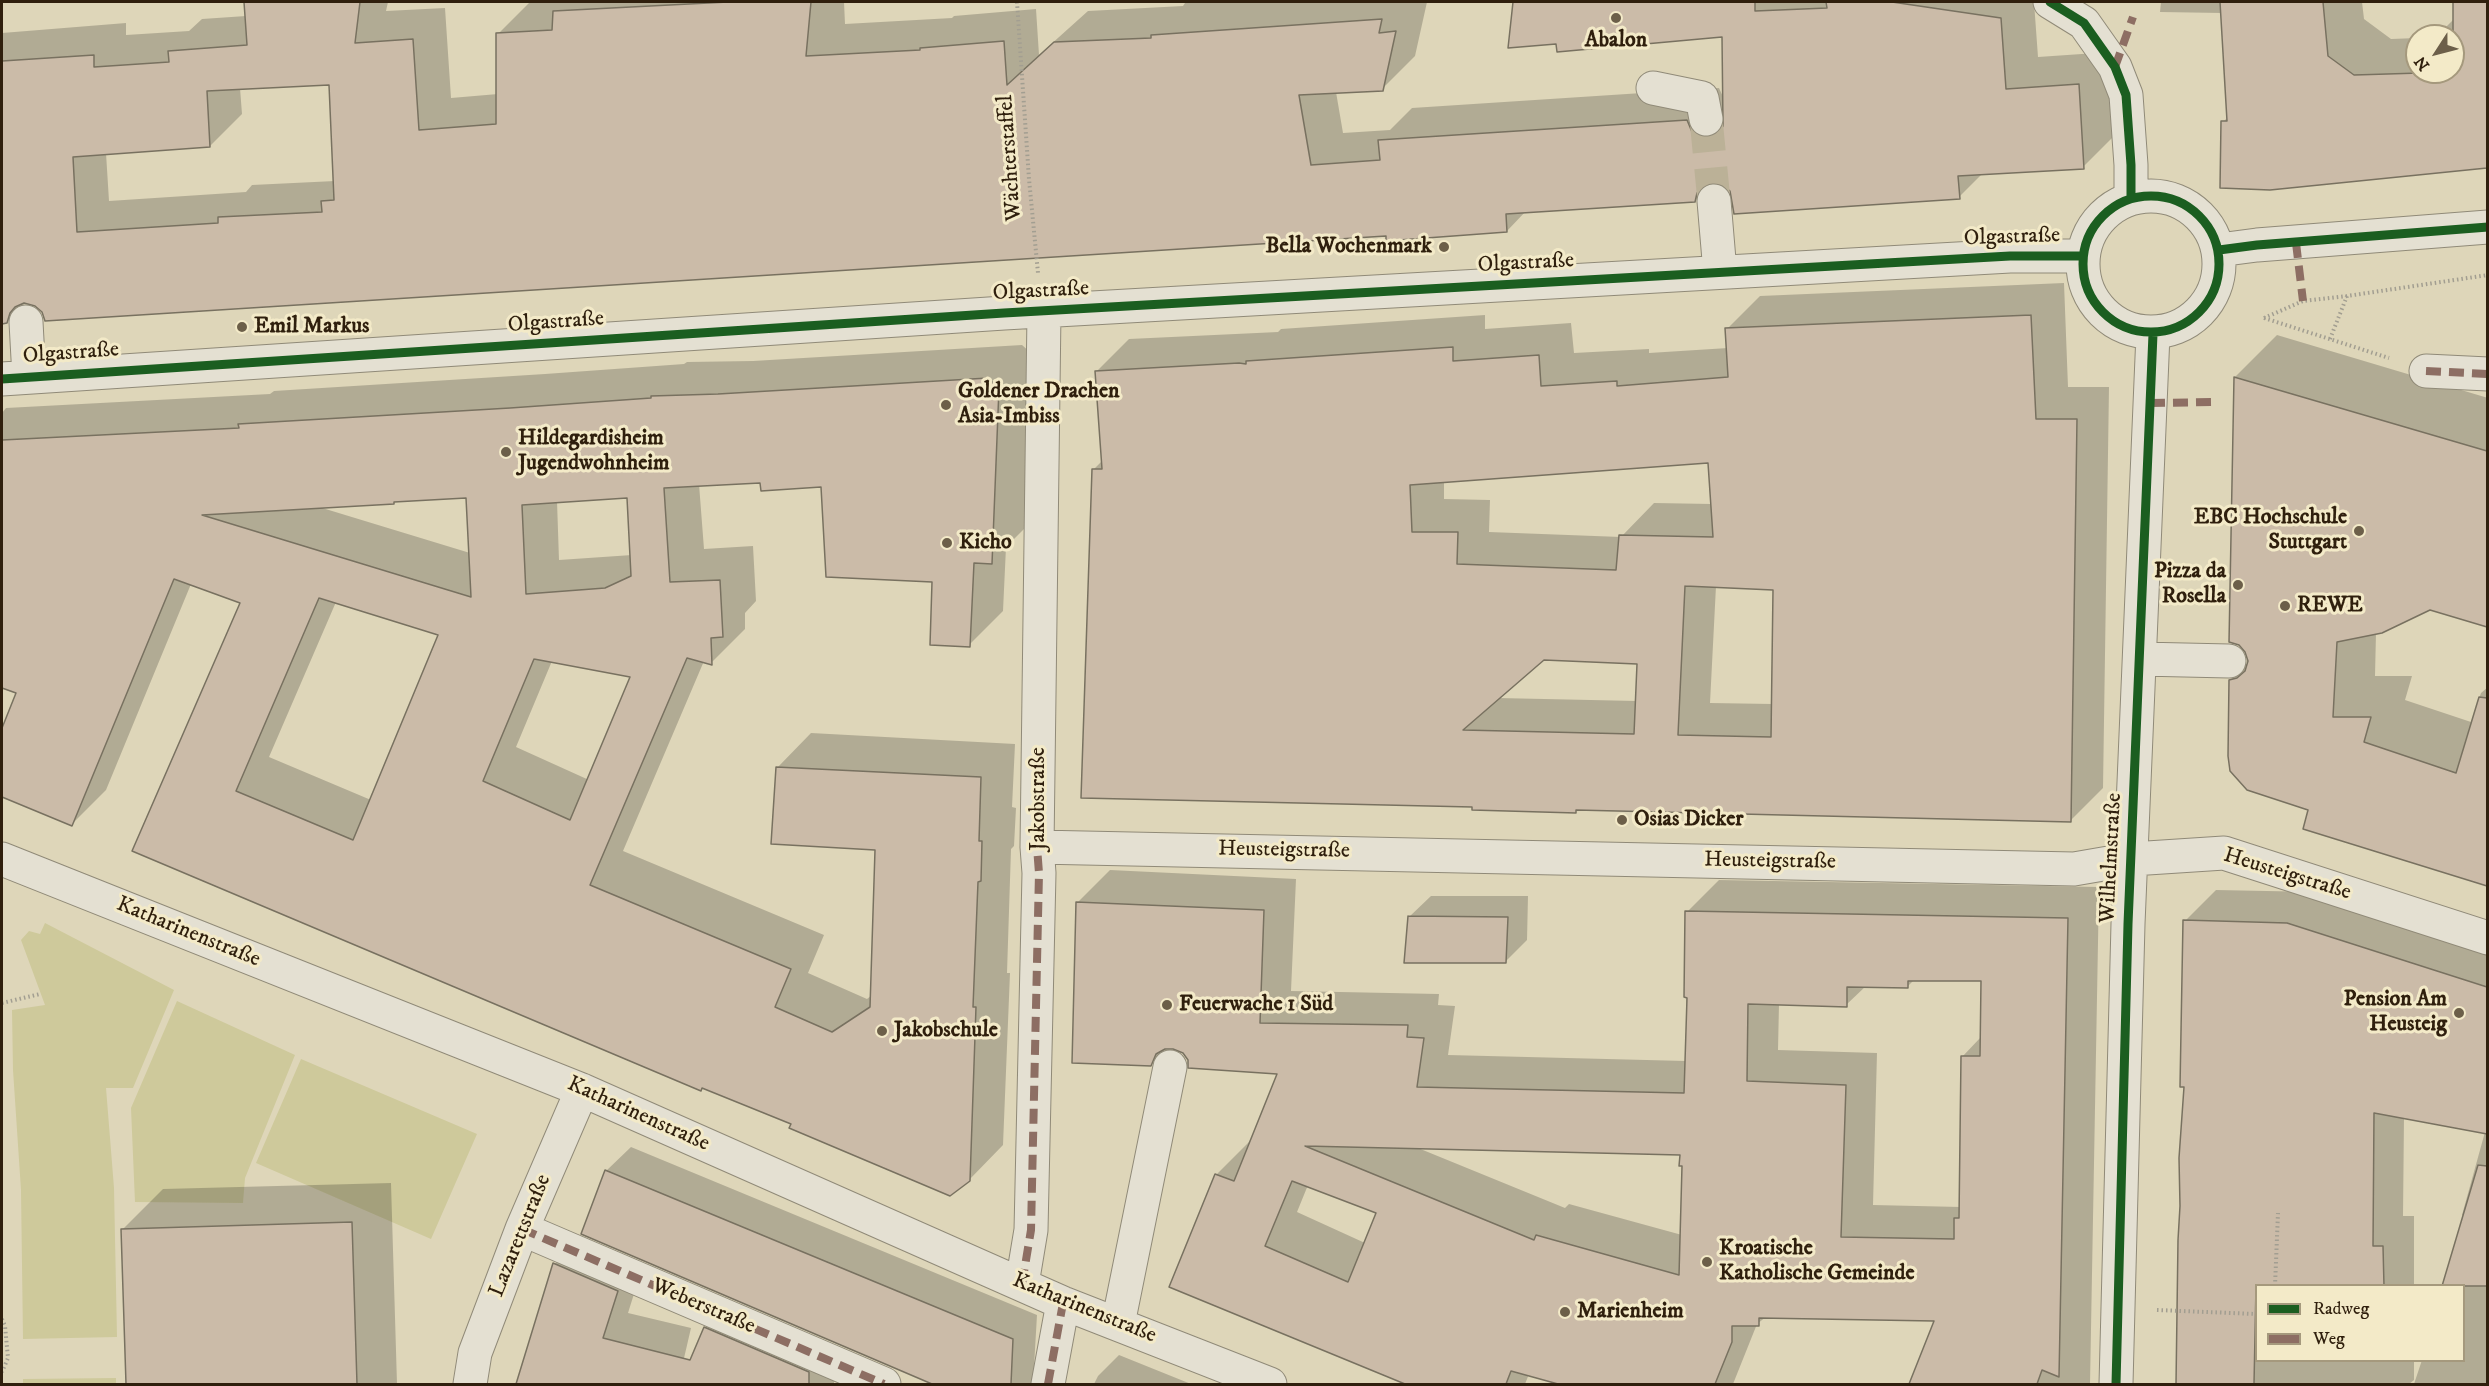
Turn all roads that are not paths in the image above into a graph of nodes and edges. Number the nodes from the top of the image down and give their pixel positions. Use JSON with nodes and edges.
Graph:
{"nodes":[{"id":1,"x":2050,"y":2,"type":"edge"},
{"id":2,"x":1653,"y":88,"type":"dead end"},
{"id":3,"x":1706,"y":118,"type":"tunnel mouth"},
{"id":4,"x":2131,"y":198,"type":"junction"},
{"id":5,"x":1714,"y":201,"type":"tunnel mouth"},
{"id":6,"x":2487,"y":227,"type":"edge"},
{"id":7,"x":2219,"y":250,"type":"junction"},
{"id":8,"x":2083,"y":256,"type":"junction"},
{"id":9,"x":1720,"y":272,"type":"junction"},
{"id":10,"x":1044,"y":312,"type":"junction"},
{"id":11,"x":26,"y":322,"type":"dead end"},
{"id":12,"x":2153,"y":334,"type":"junction"},
{"id":13,"x":2426,"y":370,"type":"dead end"},
{"id":14,"x":2487,"y":374,"type":"edge"},
{"id":15,"x":15,"y":378,"type":"edge"},
{"id":16,"x":2140,"y":659,"type":"junction"},
{"id":17,"x":2229,"y":661,"type":"dead end"},
{"id":18,"x":1037,"y":847,"type":"junction"},
{"id":19,"x":2,"y":859,"type":"edge"},
{"id":20,"x":2132,"y":859,"type":"junction"},
{"id":21,"x":2487,"y":938,"type":"edge"},
{"id":22,"x":1170,"y":1067,"type":"dead end"},
{"id":23,"x":582,"y":1090,"type":"junction"},
{"id":24,"x":522,"y":1229,"type":"junction"},
{"id":25,"x":1022,"y":1284,"type":"junction"},
{"id":26,"x":1063,"y":1303,"type":"junction"},
{"id":27,"x":1118,"y":1324,"type":"junction"},
{"id":28,"x":470,"y":1384,"type":"edge"},
{"id":29,"x":884,"y":1384,"type":"edge"},
{"id":30,"x":1048,"y":1384,"type":"edge"},
{"id":31,"x":1270,"y":1384,"type":"edge"},
{"id":32,"x":2116,"y":1384,"type":"edge"}],
"edges":[{"from":1,"to":4,"type":"street"},
{"from":2,"to":3,"type":"street"},
{"from":4,"to":7,"type":"street"},
{"from":4,"to":8,"type":"street"},
{"from":5,"to":9,"type":"street"},
{"from":6,"to":7,"type":"street"},
{"from":7,"to":12,"type":"street"},
{"from":8,"to":9,"type":"street","name":"Olgastraße"},
{"from":8,"to":12,"type":"street"},
{"from":9,"to":10,"type":"street","name":"Olgastraße"},
{"from":10,"to":15,"type":"street","name":"Olgastraße"},
{"from":10,"to":18,"type":"street","name":"Jakobstraße"},
{"from":11,"to":15,"type":"street"},
{"from":12,"to":16,"type":"street","name":"Wilhelmstraße"},
{"from":13,"to":14,"type":"street"},
{"from":16,"to":17,"type":"street"},
{"from":16,"to":20,"type":"street","name":"Wilhelmstraße"},
{"from":18,"to":20,"type":"street","name":"Heusteigstraße"},
{"from":18,"to":25,"type":"street","name":"Jakobstraße"},
{"from":19,"to":23,"type":"street","name":"Katharinenstraße"},
{"from":20,"to":21,"type":"street","name":"Heusteigstraße"},
{"from":20,"to":32,"type":"street","name":"Wilhelmstraße"},
{"from":22,"to":27,"type":"street"},
{"from":23,"to":24,"type":"street","name":"Lazarettstraße"},
{"from":23,"to":25,"type":"street","name":"Katharinenstraße"},
{"from":24,"to":28,"type":"street","name":"Lazarettstraße"},
{"from":24,"to":29,"type":"street","name":"Weberstraße"},
{"from":25,"to":26,"type":"street","name":"Katharinenstraße"},
{"from":26,"to":27,"type":"street","name":"Katharinenstraße"},
{"from":26,"to":30,"type":"street"},
{"from":27,"to":31,"type":"street","name":"Katharinenstraße"}]}
